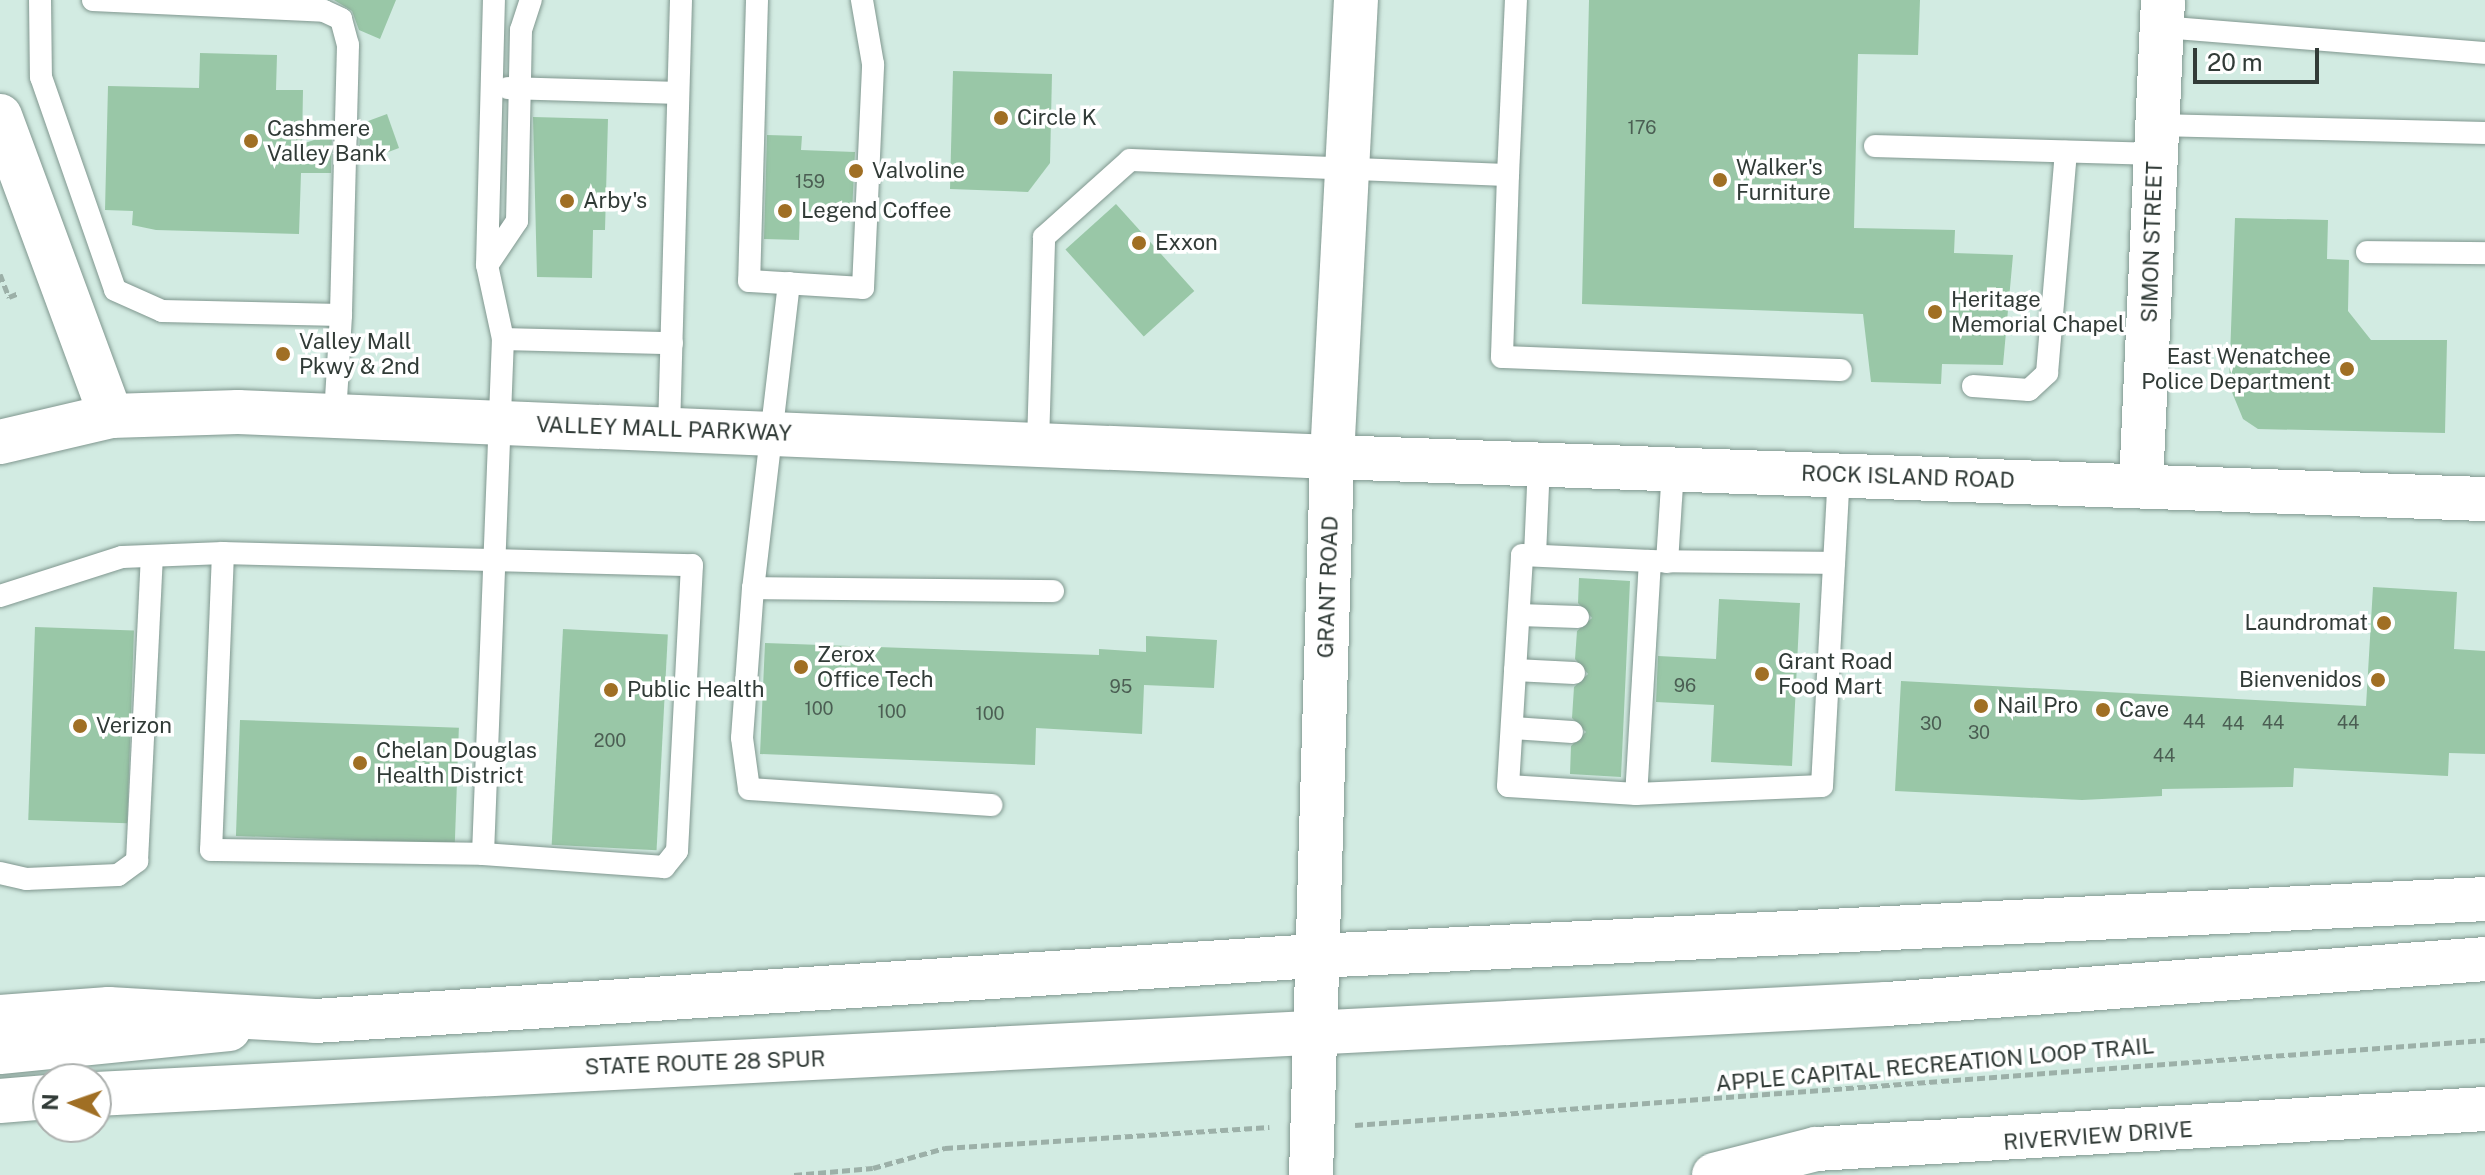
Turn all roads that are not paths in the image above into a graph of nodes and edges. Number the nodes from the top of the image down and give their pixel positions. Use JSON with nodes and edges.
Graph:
{"nodes":[{"id":1,"x":40,"y":0,"type":"edge"},
{"id":2,"x":93,"y":0,"type":"edge"},
{"id":3,"x":494,"y":0,"type":"edge"},
{"id":4,"x":531,"y":0,"type":"edge"},
{"id":5,"x":681,"y":0,"type":"edge"},
{"id":6,"x":757,"y":0,"type":"edge"},
{"id":7,"x":862,"y":0,"type":"edge"},
{"id":8,"x":1356,"y":0,"type":"edge"},
{"id":9,"x":1516,"y":0,"type":"edge"},
{"id":10,"x":2162,"y":14,"type":"edge"},
{"id":11,"x":2485,"y":53,"type":"edge"},
{"id":12,"x":491,"y":87,"type":"junction"},
{"id":13,"x":520,"y":88,"type":"junction"},
{"id":14,"x":678,"y":93,"type":"junction"},
{"id":15,"x":0,"y":116,"type":"edge"},
{"id":16,"x":2485,"y":133,"type":"edge"},
{"id":17,"x":2156,"y":139,"type":"junction"},
{"id":18,"x":1875,"y":146,"type":"dead end"},
{"id":19,"x":2066,"y":152,"type":"junction"},
{"id":20,"x":1347,"y":169,"type":"junction"},
{"id":21,"x":1508,"y":175,"type":"junction"},
{"id":22,"x":2367,"y":252,"type":"dead end"},
{"id":23,"x":2485,"y":253,"type":"edge"},
{"id":24,"x":487,"y":265,"type":"junction"},
{"id":25,"x":789,"y":283,"type":"junction"},
{"id":26,"x":341,"y":315,"type":"junction"},
{"id":27,"x":503,"y":339,"type":"junction"},
{"id":28,"x":672,"y":343,"type":"junction"},
{"id":29,"x":1841,"y":370,"type":"dead end"},
{"id":30,"x":1973,"y":386,"type":"dead end"},
{"id":31,"x":111,"y":416,"type":"junction"},
{"id":32,"x":335,"y":416,"type":"junction"},
{"id":33,"x":501,"y":423,"type":"junction"},
{"id":34,"x":669,"y":430,"type":"junction"},
{"id":35,"x":775,"y":434,"type":"junction"},
{"id":36,"x":0,"y":442,"type":"edge"},
{"id":37,"x":1038,"y":444,"type":"junction"},
{"id":38,"x":1332,"y":457,"type":"junction"},
{"id":39,"x":1539,"y":464,"type":"junction"},
{"id":40,"x":1673,"y":468,"type":"junction"},
{"id":41,"x":1839,"y":474,"type":"junction"},
{"id":42,"x":2141,"y":484,"type":"junction"},
{"id":43,"x":2485,"y":499,"type":"edge"},
{"id":44,"x":223,"y":553,"type":"junction"},
{"id":45,"x":1535,"y":555,"type":"junction"},
{"id":46,"x":152,"y":556,"type":"junction"},
{"id":47,"x":495,"y":557,"type":"junction"},
{"id":48,"x":1659,"y":561,"type":"junction"},
{"id":49,"x":1834,"y":563,"type":"junction"},
{"id":50,"x":753,"y":588,"type":"junction"},
{"id":51,"x":1053,"y":591,"type":"dead end"},
{"id":52,"x":0,"y":596,"type":"edge"},
{"id":53,"x":1519,"y":615,"type":"junction"},
{"id":54,"x":1578,"y":617,"type":"dead end"},
{"id":55,"x":1515,"y":670,"type":"junction"},
{"id":56,"x":1574,"y":673,"type":"dead end"},
{"id":57,"x":1513,"y":728,"type":"junction"},
{"id":58,"x":1572,"y":732,"type":"dead end"},
{"id":59,"x":1636,"y":794,"type":"junction"},
{"id":60,"x":991,"y":805,"type":"dead end"},
{"id":61,"x":483,"y":854,"type":"junction"},
{"id":62,"x":0,"y":873,"type":"edge"},
{"id":63,"x":2485,"y":899,"type":"edge"},
{"id":64,"x":1316,"y":956,"type":"junction"},
{"id":65,"x":2485,"y":959,"type":"edge"},
{"id":66,"x":0,"y":1017,"type":"edge"},
{"id":67,"x":315,"y":1021,"type":"junction"},
{"id":68,"x":1315,"y":1030,"type":"junction"},
{"id":69,"x":0,"y":1052,"type":"edge"},
{"id":70,"x":112,"y":1093,"type":"edge"},
{"id":71,"x":32,"y":1098,"type":"edge"},
{"id":72,"x":0,"y":1101,"type":"edge"},
{"id":73,"x":2485,"y":1109,"type":"edge"},
{"id":74,"x":1311,"y":1175,"type":"edge"},
{"id":75,"x":1714,"y":1175,"type":"edge"}],
"edges":[{"from":1,"to":26,"type":"lane"},
{"from":2,"to":26,"type":"lane"},
{"from":3,"to":12,"type":"lane"},
{"from":4,"to":13,"type":"lane"},
{"from":5,"to":14,"type":"lane"},
{"from":6,"to":25,"type":"lane"},
{"from":7,"to":25,"type":"lane"},
{"from":8,"to":20,"type":"main road","name":"GRANT ROAD"},
{"from":9,"to":21,"type":"lane"},
{"from":10,"to":11,"type":"lane"},
{"from":10,"to":17,"type":"main road","name":"SIMON STREET"},
{"from":12,"to":13,"type":"lane"},
{"from":12,"to":24,"type":"lane"},
{"from":13,"to":14,"type":"lane"},
{"from":13,"to":24,"type":"lane"},
{"from":14,"to":28,"type":"lane"},
{"from":15,"to":31,"type":"main road"},
{"from":16,"to":17,"type":"lane"},
{"from":17,"to":19,"type":"lane"},
{"from":17,"to":42,"type":"main road","name":"SIMON STREET"},
{"from":18,"to":19,"type":"lane"},
{"from":19,"to":30,"type":"lane"},
{"from":20,"to":21,"type":"lane"},
{"from":20,"to":37,"type":"lane"},
{"from":20,"to":38,"type":"main road","name":"GRANT ROAD"},
{"from":21,"to":29,"type":"lane"},
{"from":22,"to":23,"type":"lane"},
{"from":24,"to":27,"type":"lane"},
{"from":25,"to":35,"type":"lane"},
{"from":26,"to":32,"type":"lane"},
{"from":27,"to":28,"type":"lane"},
{"from":27,"to":33,"type":"lane"},
{"from":28,"to":34,"type":"lane"},
{"from":31,"to":32,"type":"main road","name":"VALLEY MALL PARKWAY"},
{"from":31,"to":36,"type":"main road","name":"VALLEY MALL PARKWAY"},
{"from":32,"to":33,"type":"main road","name":"VALLEY MALL PARKWAY"},
{"from":33,"to":34,"type":"main road","name":"VALLEY MALL PARKWAY"},
{"from":33,"to":47,"type":"lane"},
{"from":34,"to":35,"type":"main road","name":"VALLEY MALL PARKWAY"},
{"from":35,"to":37,"type":"main road","name":"VALLEY MALL PARKWAY"},
{"from":35,"to":50,"type":"lane"},
{"from":37,"to":38,"type":"main road","name":"VALLEY MALL PARKWAY"},
{"from":38,"to":39,"type":"main road","name":"ROCK ISLAND ROAD"},
{"from":38,"to":64,"type":"main road","name":"GRANT ROAD"},
{"from":39,"to":40,"type":"main road","name":"ROCK ISLAND ROAD"},
{"from":39,"to":45,"type":"lane"},
{"from":40,"to":41,"type":"main road","name":"ROCK ISLAND ROAD"},
{"from":40,"to":48,"type":"lane"},
{"from":41,"to":42,"type":"main road","name":"ROCK ISLAND ROAD"},
{"from":41,"to":49,"type":"lane"},
{"from":42,"to":43,"type":"main road","name":"ROCK ISLAND ROAD"},
{"from":44,"to":46,"type":"lane"},
{"from":44,"to":47,"type":"lane"},
{"from":44,"to":61,"type":"lane"},
{"from":45,"to":48,"type":"lane"},
{"from":45,"to":53,"type":"lane"},
{"from":46,"to":52,"type":"lane"},
{"from":46,"to":62,"type":"lane"},
{"from":47,"to":61,"type":"lane"},
{"from":47,"to":61,"type":"lane"},
{"from":48,"to":49,"type":"lane"},
{"from":48,"to":59,"type":"lane"},
{"from":49,"to":59,"type":"lane"},
{"from":50,"to":51,"type":"lane"},
{"from":50,"to":60,"type":"lane"},
{"from":53,"to":54,"type":"lane"},
{"from":53,"to":55,"type":"lane"},
{"from":55,"to":56,"type":"lane"},
{"from":55,"to":57,"type":"lane"},
{"from":57,"to":58,"type":"lane"},
{"from":57,"to":59,"type":"lane"},
{"from":63,"to":64,"type":"main road"},
{"from":64,"to":67,"type":"main road"},
{"from":64,"to":68,"type":"main road","name":"GRANT ROAD"},
{"from":65,"to":68,"type":"main road","name":"STATE ROUTE 28 SPUR"},
{"from":66,"to":67,"type":"main road"},
{"from":67,"to":69,"type":"main road"},
{"from":68,"to":70,"type":"main road","name":"STATE ROUTE 28 SPUR"},
{"from":68,"to":74,"type":"main road","name":"GRANT ROAD"},
{"from":71,"to":72,"type":"main road"},
{"from":73,"to":75,"type":"main road","name":"RIVERVIEW DRIVE"}]}
